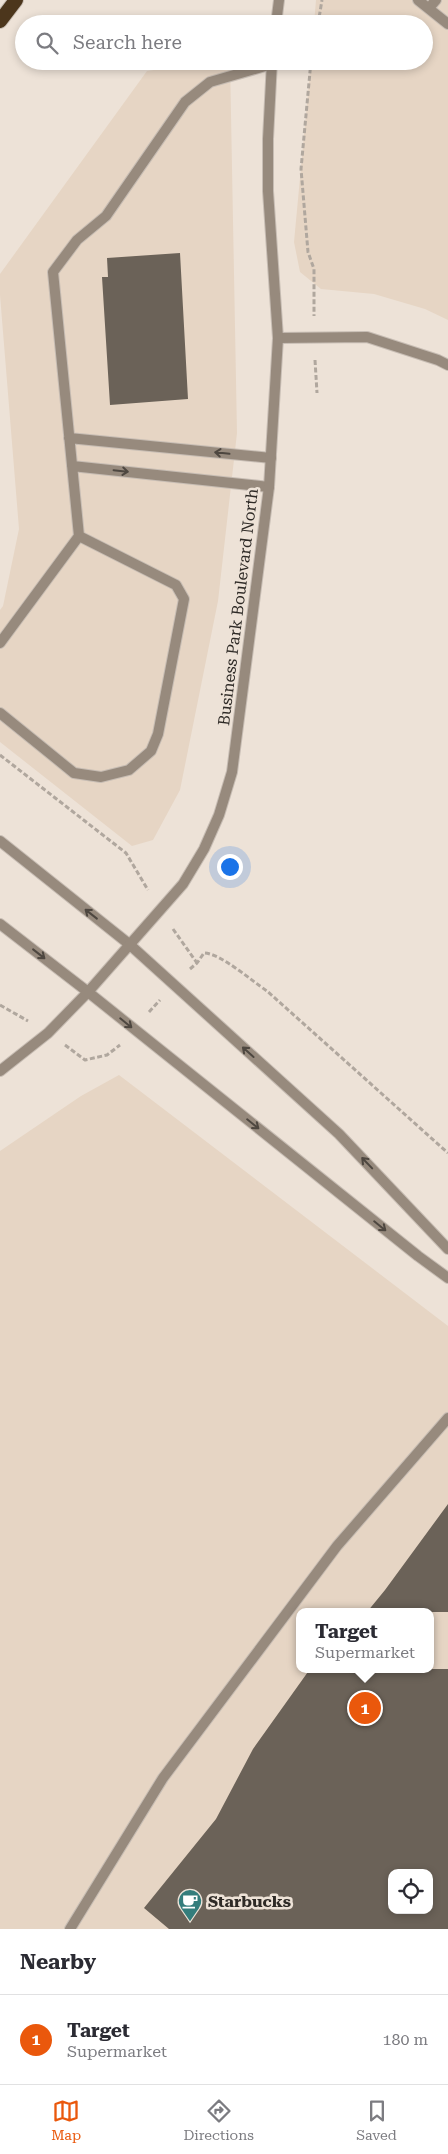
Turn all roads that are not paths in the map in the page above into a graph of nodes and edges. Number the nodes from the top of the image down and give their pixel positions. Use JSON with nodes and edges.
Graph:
{"nodes":[{"id":1,"x":16,"y":0,"type":"edge"},
{"id":2,"x":279,"y":0,"type":"edge"},
{"id":3,"x":418,"y":0,"type":"edge"},
{"id":4,"x":432,"y":4,"type":"edge"},
{"id":5,"x":277,"y":15,"type":"edge"},
{"id":6,"x":0,"y":21,"type":"edge"},
{"id":7,"x":448,"y":24,"type":"edge"},
{"id":8,"x":249,"y":70,"type":"edge"},
{"id":9,"x":272,"y":70,"type":"edge"},
{"id":10,"x":278,"y":338,"type":"junction"},
{"id":11,"x":448,"y":365,"type":"edge"},
{"id":12,"x":69,"y":438,"type":"junction"},
{"id":13,"x":271,"y":458,"type":"junction"},
{"id":14,"x":72,"y":466,"type":"junction"},
{"id":15,"x":269,"y":487,"type":"junction"},
{"id":16,"x":79,"y":536,"type":"junction"},
{"id":17,"x":0,"y":643,"type":"edge"},
{"id":18,"x":0,"y":713,"type":"edge"},
{"id":19,"x":0,"y":841,"type":"edge"},
{"id":20,"x":0,"y":924,"type":"edge"},
{"id":21,"x":129,"y":944,"type":"junction"},
{"id":22,"x":88,"y":992,"type":"junction"},
{"id":23,"x":0,"y":1071,"type":"edge"},
{"id":24,"x":448,"y":1249,"type":"edge"},
{"id":25,"x":448,"y":1278,"type":"edge"},
{"id":26,"x":448,"y":1418,"type":"edge"},
{"id":27,"x":70,"y":1929,"type":"edge"}],
"edges":[{"from":1,"to":6,"type":"highway"},
{"from":2,"to":5,"type":"street"},
{"from":3,"to":4,"type":"street"},
{"from":4,"to":7,"type":"street"},
{"from":8,"to":12,"type":"street"},
{"from":9,"to":10,"type":"street","name":"Business Park Boulevard North"},
{"from":10,"to":11,"type":"street"},
{"from":10,"to":13,"type":"street","name":"Business Park Boulevard North"},
{"from":13,"to":12,"type":"street","one_way":true},
{"from":12,"to":14,"type":"street"},
{"from":13,"to":15,"type":"street","name":"Business Park Boulevard North"},
{"from":14,"to":15,"type":"street","one_way":true},
{"from":14,"to":16,"type":"street"},
{"from":15,"to":21,"type":"street","name":"Business Park Boulevard North"},
{"from":16,"to":17,"type":"street"},
{"from":16,"to":18,"type":"street"},
{"from":21,"to":19,"type":"street","one_way":true},
{"from":20,"to":22,"type":"street","one_way":true},
{"from":21,"to":22,"type":"street","name":"Business Park Boulevard North"},
{"from":24,"to":21,"type":"street","one_way":true},
{"from":22,"to":23,"type":"street","name":"Business Park Boulevard North"},
{"from":22,"to":25,"type":"street","one_way":true},
{"from":26,"to":27,"type":"street"}]}
